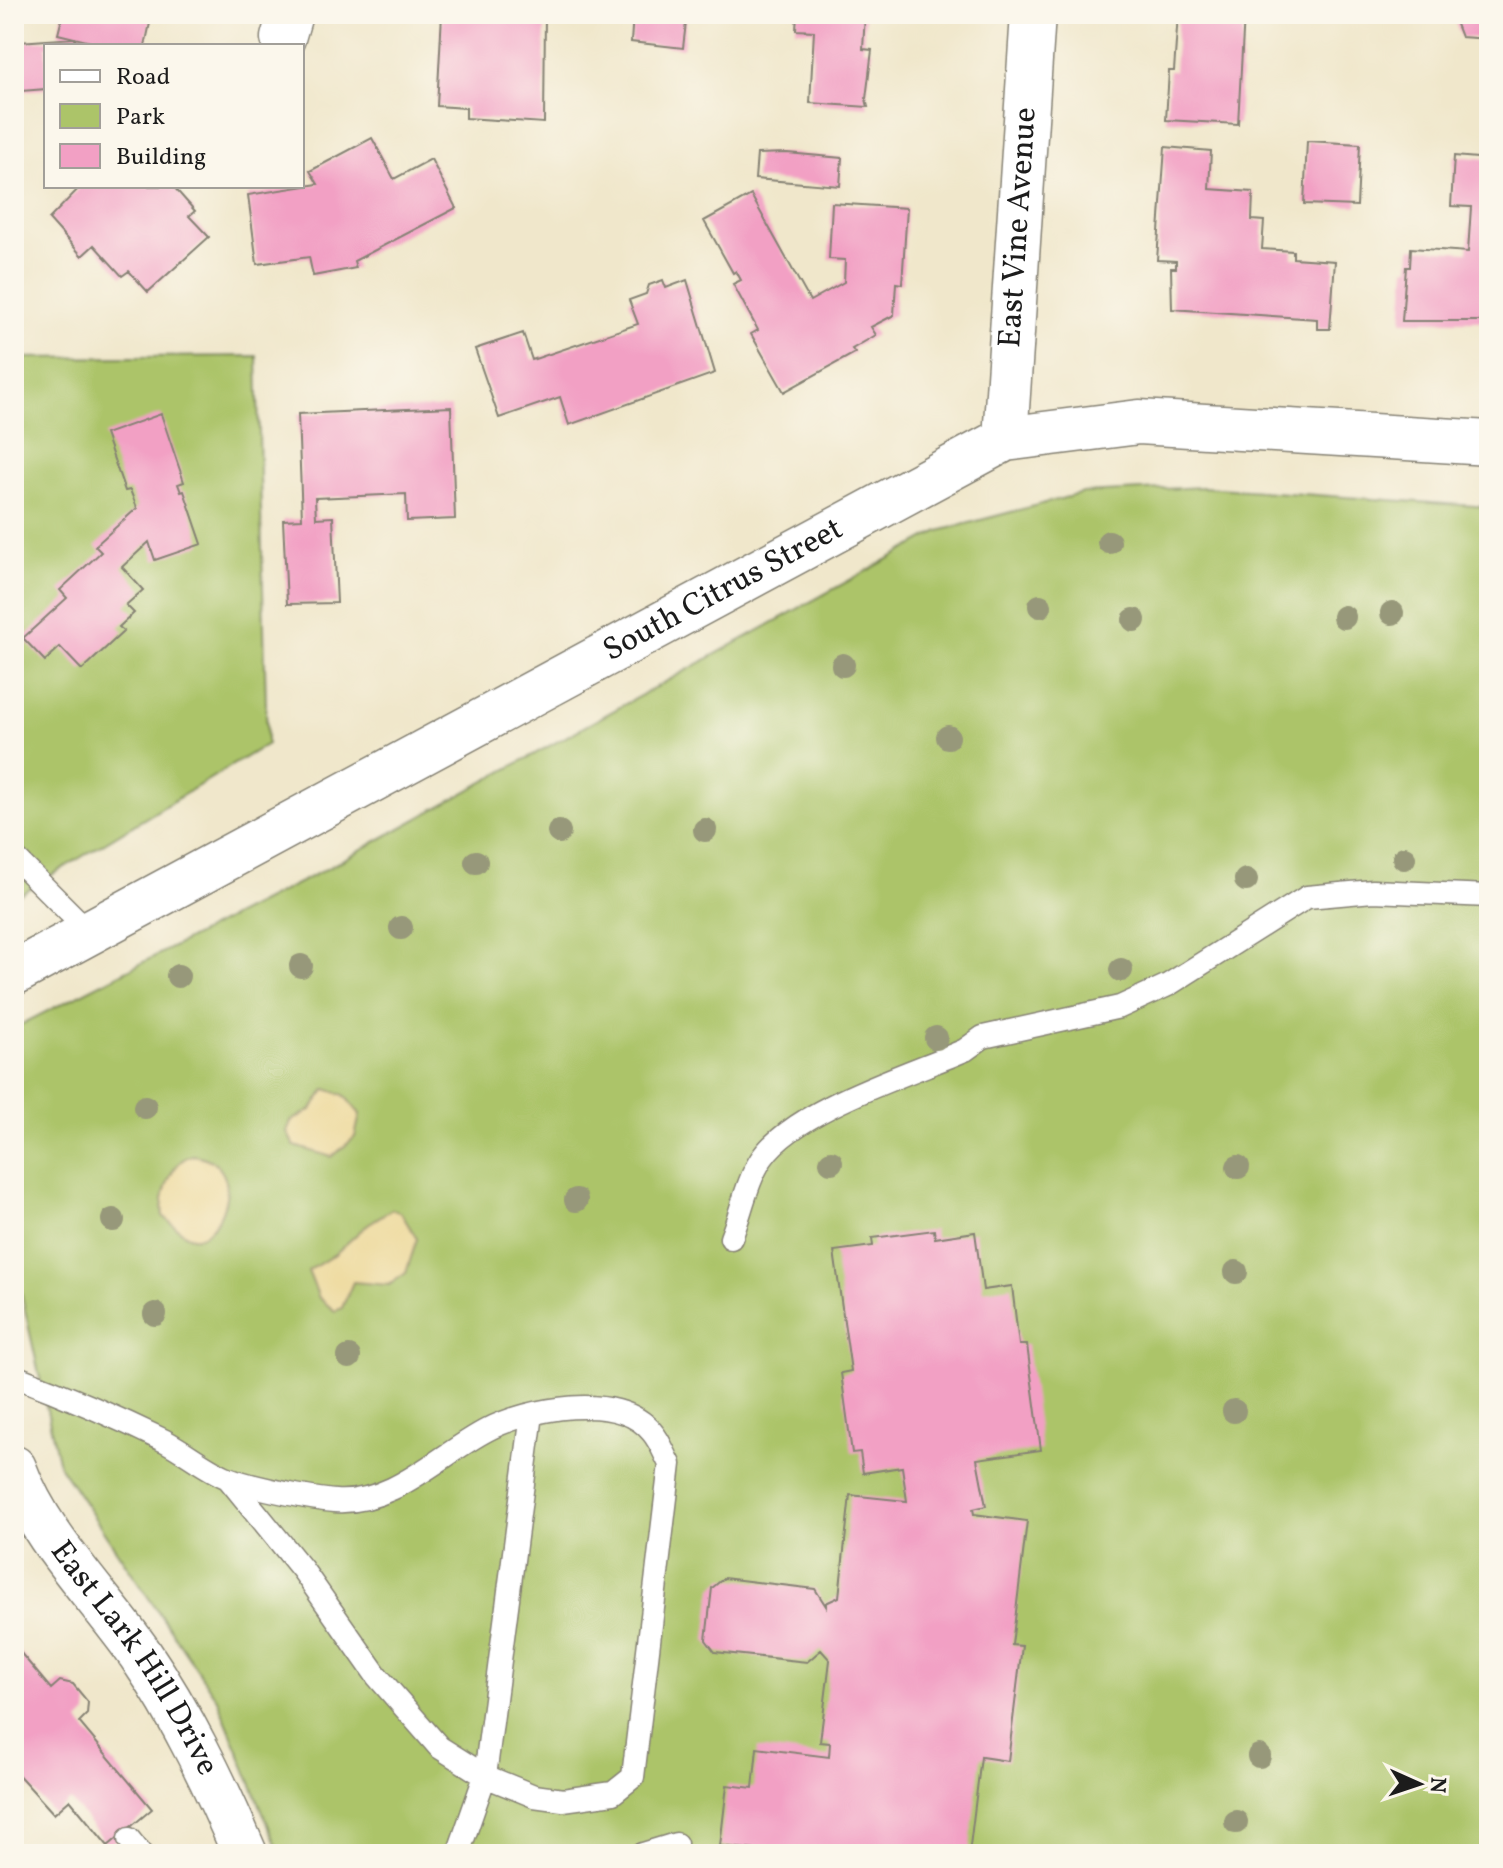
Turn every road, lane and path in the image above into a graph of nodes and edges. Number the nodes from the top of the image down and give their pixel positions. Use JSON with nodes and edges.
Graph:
{"nodes":[{"id":1,"x":1033,"y":14,"type":"edge"},
{"id":2,"x":1005,"y":439,"type":"junction"},
{"id":3,"x":1489,"y":443,"type":"edge"},
{"id":4,"x":14,"y":857,"type":"edge"},
{"id":5,"x":1489,"y":896,"type":"edge"},
{"id":6,"x":90,"y":933,"type":"junction"},
{"id":7,"x":14,"y":973,"type":"edge"},
{"id":8,"x":731,"y":1238,"type":"dead end"},
{"id":9,"x":14,"y":1376,"type":"edge"},
{"id":10,"x":532,"y":1414,"type":"junction"},
{"id":11,"x":14,"y":1468,"type":"edge"},
{"id":12,"x":228,"y":1478,"type":"junction"},
{"id":13,"x":485,"y":1776,"type":"junction"},
{"id":14,"x":676,"y":1844,"type":"dead end"},
{"id":15,"x":245,"y":1854,"type":"edge"},
{"id":16,"x":458,"y":1854,"type":"edge"},
{"id":17,"x":643,"y":1854,"type":"edge"}],
"edges":[{"from":1,"to":2,"type":"street","name":"East Vine Avenue"},
{"from":2,"to":3,"type":"street","name":"South Citrus Street"},
{"from":2,"to":6,"type":"street","name":"South Citrus Street"},
{"from":4,"to":6,"type":"lane"},
{"from":5,"to":8,"type":"lane"},
{"from":6,"to":7,"type":"street","name":"South Citrus Street"},
{"from":9,"to":12,"type":"lane"},
{"from":10,"to":12,"type":"lane"},
{"from":10,"to":13,"type":"lane"},
{"from":10,"to":13,"type":"lane"},
{"from":11,"to":15,"type":"street","name":"East Lark Hill Drive"},
{"from":12,"to":13,"type":"lane"},
{"from":13,"to":16,"type":"lane"},
{"from":14,"to":17,"type":"lane"}]}
